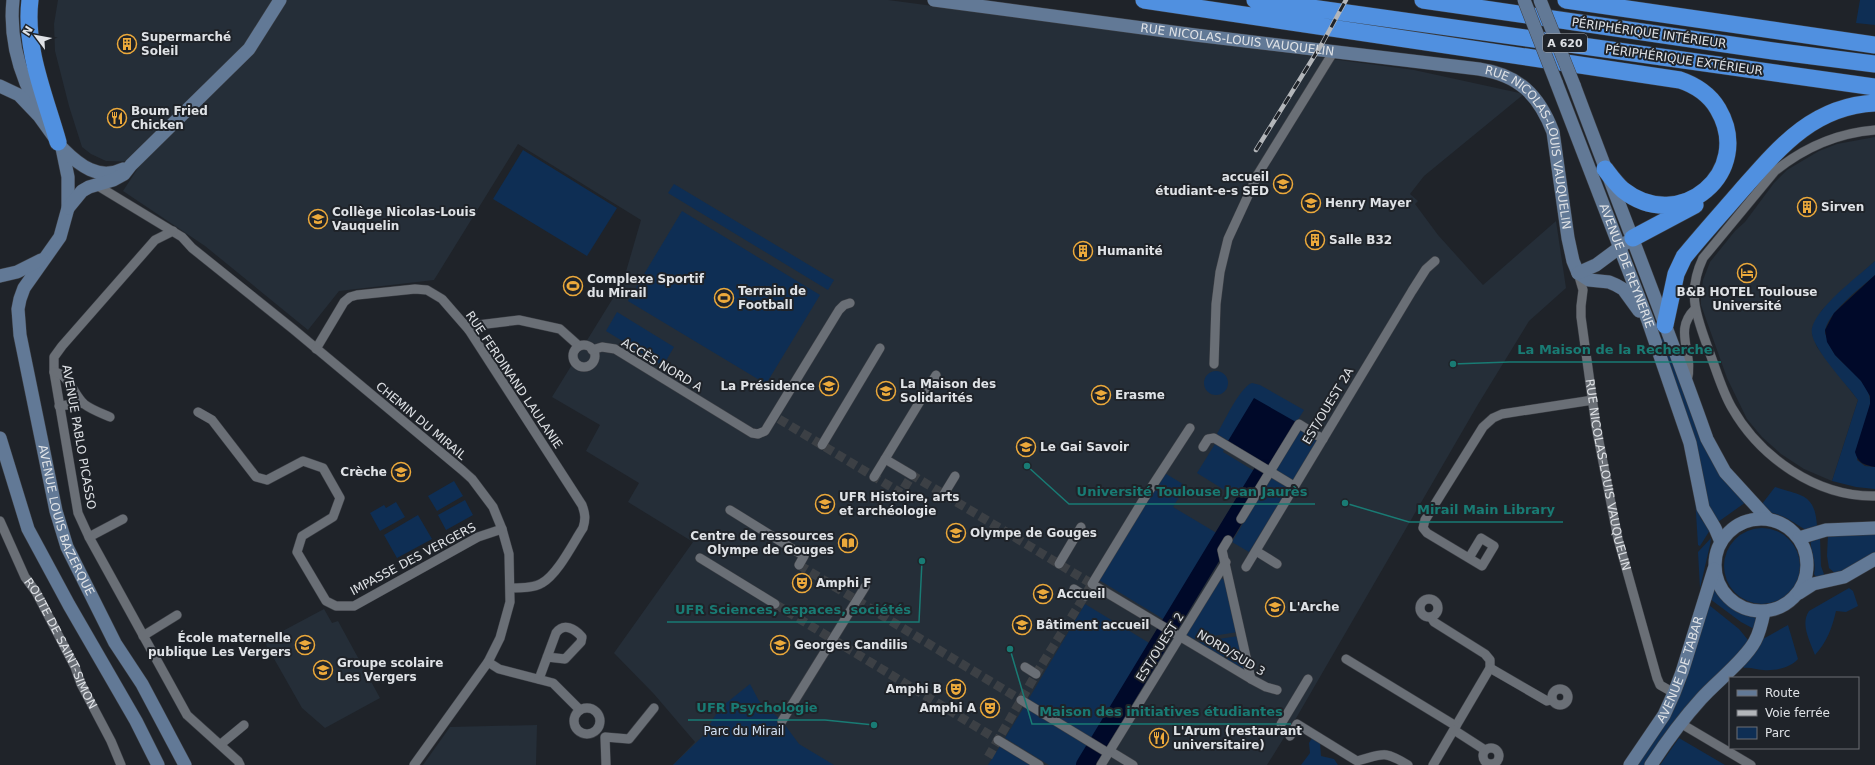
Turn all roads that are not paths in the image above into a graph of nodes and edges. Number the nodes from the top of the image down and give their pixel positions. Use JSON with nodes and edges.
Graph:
{"nodes":[{"id":1,"x":13,"y":0,"type":"edge"},
{"id":2,"x":30,"y":0,"type":"edge"},
{"id":3,"x":280,"y":0,"type":"edge"},
{"id":4,"x":934,"y":0,"type":"edge"},
{"id":5,"x":1144,"y":0,"type":"edge"},
{"id":6,"x":1255,"y":0,"type":"edge"},
{"id":7,"x":1423,"y":0,"type":"edge"},
{"id":8,"x":1524,"y":0,"type":"edge"},
{"id":9,"x":1540,"y":0,"type":"edge"},
{"id":10,"x":1566,"y":0,"type":"edge"},
{"id":11,"x":1875,"y":45,"type":"edge"},
{"id":12,"x":1334,"y":51,"type":"junction"},
{"id":13,"x":1875,"y":64,"type":"edge"},
{"id":14,"x":0,"y":86,"type":"edge"},
{"id":15,"x":1875,"y":87,"type":"edge"},
{"id":16,"x":1875,"y":103,"type":"edge"},
{"id":17,"x":1875,"y":130,"type":"edge"},
{"id":18,"x":57,"y":141,"type":"junction"},
{"id":19,"x":1603,"y":162,"type":"junction"},
{"id":20,"x":131,"y":165,"type":"junction"},
{"id":21,"x":98,"y":186,"type":"junction"},
{"id":22,"x":1704,"y":194,"type":"junction"},
{"id":23,"x":68,"y":208,"type":"junction"},
{"id":24,"x":173,"y":231,"type":"junction"},
{"id":25,"x":1627,"y":243,"type":"junction"},
{"id":26,"x":44,"y":259,"type":"junction"},
{"id":27,"x":1435,"y":261,"type":"dead end"},
{"id":28,"x":1578,"y":273,"type":"junction"},
{"id":29,"x":0,"y":276,"type":"edge"},
{"id":30,"x":850,"y":303,"type":"dead end"},
{"id":31,"x":1695,"y":309,"type":"junction"},
{"id":32,"x":1648,"y":321,"type":"junction"},
{"id":33,"x":1665,"y":325,"type":"junction"},
{"id":34,"x":469,"y":330,"type":"junction"},
{"id":35,"x":579,"y":346,"type":"junction"},
{"id":36,"x":880,"y":348,"type":"dead end"},
{"id":37,"x":316,"y":350,"type":"junction"},
{"id":38,"x":592,"y":350,"type":"junction"},
{"id":39,"x":1214,"y":364,"type":"dead end"},
{"id":40,"x":54,"y":372,"type":"junction"},
{"id":41,"x":936,"y":375,"type":"dead end"},
{"id":42,"x":1687,"y":381,"type":"junction"},
{"id":43,"x":1593,"y":400,"type":"junction"},
{"id":44,"x":83,"y":403,"type":"junction"},
{"id":45,"x":59,"y":406,"type":"junction"},
{"id":46,"x":198,"y":412,"type":"dead end"},
{"id":47,"x":110,"y":417,"type":"dead end"},
{"id":48,"x":1190,"y":428,"type":"dead end"},
{"id":49,"x":0,"y":438,"type":"edge"},
{"id":50,"x":1323,"y":439,"type":"junction"},
{"id":51,"x":822,"y":445,"type":"dead end"},
{"id":52,"x":1203,"y":447,"type":"dead end"},
{"id":53,"x":885,"y":458,"type":"junction"},
{"id":54,"x":1271,"y":471,"type":"junction"},
{"id":55,"x":912,"y":475,"type":"dead end"},
{"id":56,"x":955,"y":476,"type":"dead end"},
{"id":57,"x":874,"y":477,"type":"dead end"},
{"id":58,"x":1294,"y":486,"type":"junction"},
{"id":59,"x":944,"y":494,"type":"dead end"},
{"id":60,"x":1875,"y":496,"type":"edge"},
{"id":61,"x":730,"y":510,"type":"dead end"},
{"id":62,"x":123,"y":518,"type":"dead end"},
{"id":63,"x":1241,"y":519,"type":"dead end"},
{"id":64,"x":1768,"y":519,"type":"junction"},
{"id":65,"x":0,"y":521,"type":"edge"},
{"id":66,"x":1081,"y":527,"type":"dead end"},
{"id":67,"x":1875,"y":528,"type":"edge"},
{"id":68,"x":502,"y":529,"type":"junction"},
{"id":69,"x":89,"y":537,"type":"junction"},
{"id":70,"x":1799,"y":538,"type":"junction"},
{"id":71,"x":1228,"y":540,"type":"dead end"},
{"id":72,"x":1721,"y":542,"type":"junction"},
{"id":73,"x":1256,"y":551,"type":"junction"},
{"id":74,"x":700,"y":558,"type":"dead end"},
{"id":75,"x":1468,"y":558,"type":"dead end"},
{"id":76,"x":1875,"y":559,"type":"edge"},
{"id":77,"x":1226,"y":562,"type":"junction"},
{"id":78,"x":1059,"y":564,"type":"dead end"},
{"id":79,"x":1278,"y":564,"type":"dead end"},
{"id":80,"x":799,"y":565,"type":"dead end"},
{"id":81,"x":1246,"y":567,"type":"dead end"},
{"id":82,"x":1715,"y":567,"type":"junction"},
{"id":83,"x":1229,"y":573,"type":"junction"},
{"id":84,"x":1239,"y":579,"type":"dead end"},
{"id":85,"x":865,"y":587,"type":"dead end"},
{"id":86,"x":511,"y":588,"type":"junction"},
{"id":87,"x":1074,"y":589,"type":"dead end"},
{"id":88,"x":1799,"y":592,"type":"junction"},
{"id":89,"x":1085,"y":596,"type":"dead end"},
{"id":90,"x":775,"y":604,"type":"tunnel mouth"},
{"id":91,"x":1764,"y":612,"type":"junction"},
{"id":92,"x":178,"y":615,"type":"dead end"},
{"id":93,"x":1432,"y":617,"type":"dead end"},
{"id":94,"x":143,"y":636,"type":"junction"},
{"id":95,"x":1178,"y":636,"type":"junction"},
{"id":96,"x":547,"y":657,"type":"dead end"},
{"id":97,"x":1346,"y":659,"type":"dead end"},
{"id":98,"x":488,"y":662,"type":"junction"},
{"id":99,"x":1025,"y":667,"type":"dead end"},
{"id":100,"x":1490,"y":668,"type":"junction"},
{"id":101,"x":1036,"y":674,"type":"dead end"},
{"id":102,"x":539,"y":679,"type":"junction"},
{"id":103,"x":1251,"y":679,"type":"junction"},
{"id":104,"x":1308,"y":679,"type":"dead end"},
{"id":105,"x":1277,"y":690,"type":"dead end"},
{"id":106,"x":1674,"y":693,"type":"junction"},
{"id":107,"x":1021,"y":700,"type":"tunnel mouth"},
{"id":108,"x":1551,"y":700,"type":"dead end"},
{"id":109,"x":654,"y":708,"type":"dead end"},
{"id":110,"x":580,"y":710,"type":"junction"},
{"id":111,"x":782,"y":721,"type":"dead end"},
{"id":112,"x":1680,"y":723,"type":"junction"},
{"id":113,"x":244,"y":724,"type":"dead end"},
{"id":114,"x":1281,"y":724,"type":"dead end"},
{"id":115,"x":1455,"y":728,"type":"junction"},
{"id":116,"x":596,"y":730,"type":"junction"},
{"id":117,"x":1290,"y":736,"type":"dead end"},
{"id":118,"x":605,"y":737,"type":"junction"},
{"id":119,"x":998,"y":740,"type":"tunnel mouth"},
{"id":120,"x":221,"y":744,"type":"junction"},
{"id":121,"x":1485,"y":750,"type":"dead end"},
{"id":122,"x":1106,"y":751,"type":"junction"},
{"id":123,"x":121,"y":765,"type":"edge"},
{"id":124,"x":158,"y":765,"type":"edge"},
{"id":125,"x":185,"y":765,"type":"edge"},
{"id":126,"x":240,"y":765,"type":"edge"},
{"id":127,"x":414,"y":765,"type":"edge"},
{"id":128,"x":606,"y":765,"type":"edge"},
{"id":129,"x":1040,"y":765,"type":"edge"},
{"id":130,"x":1101,"y":765,"type":"edge"},
{"id":131,"x":1132,"y":765,"type":"edge"},
{"id":132,"x":1408,"y":765,"type":"edge"},
{"id":133,"x":1433,"y":765,"type":"edge"},
{"id":134,"x":1630,"y":765,"type":"edge"},
{"id":135,"x":1651,"y":765,"type":"edge"},
{"id":136,"x":1751,"y":765,"type":"edge"}],
"edges":[{"from":1,"to":18,"type":"main road"},
{"from":2,"to":18,"type":"highway"},
{"from":3,"to":20,"type":"main road"},
{"from":4,"to":12,"type":"main road","name":"RUE NICOLAS-LOUIS VAUQUELIN"},
{"from":5,"to":22,"type":"highway"},
{"from":6,"to":15,"type":"highway","name":"PÉRIPHÉRIQUE EXTÉRIEUR","number":"A 620"},
{"from":7,"to":13,"type":"highway","name":"PÉRIPHÉRIQUE INTÉRIEUR","number":"A 620"},
{"from":8,"to":25,"type":"main road","name":"AVENUE DE REYNERIE","bridge":true},
{"from":9,"to":19,"type":"main road","bridge":true},
{"from":10,"to":11,"type":"highway"},
{"from":12,"to":28,"type":"main road","name":"RUE NICOLAS-LOUIS VAUQUELIN"},
{"from":12,"to":39,"type":"street"},
{"from":14,"to":18,"type":"main road"},
{"from":16,"to":33,"type":"highway"},
{"from":17,"to":31,"type":"street"},
{"from":18,"to":20,"type":"main road"},
{"from":18,"to":23,"type":"main road"},
{"from":19,"to":22,"type":"highway"},
{"from":19,"to":25,"type":"main road"},
{"from":20,"to":21,"type":"main road"},
{"from":21,"to":23,"type":"main road"},
{"from":21,"to":24,"type":"street","name":"CHEMIN DU MIRAIL"},
{"from":22,"to":25,"type":"highway"},
{"from":23,"to":26,"type":"main road","name":"AVENUE LOUIS BAZERQUE"},
{"from":24,"to":37,"type":"street","name":"CHEMIN DU MIRAIL"},
{"from":24,"to":40,"type":"street","name":"AVENUE PABLO PICASSO"},
{"from":25,"to":28,"type":"main road"},
{"from":25,"to":32,"type":"main road","name":"AVENUE DE REYNERIE"},
{"from":25,"to":33,"type":"main road","name":"AVENUE DE REYNERIE"},
{"from":26,"to":29,"type":"main road"},
{"from":26,"to":125,"type":"main road","name":"AVENUE LOUIS BAZERQUE"},
{"from":27,"to":50,"type":"street","name":"EST/OUEST 2A"},
{"from":28,"to":32,"type":"main road"},
{"from":28,"to":43,"type":"street","name":"RUE NICOLAS-LOUIS VAUQUELIN"},
{"from":30,"to":38,"type":"street","name":"ACCÈS NORD A"},
{"from":31,"to":42,"type":"street"},
{"from":31,"to":60,"type":"street"},
{"from":32,"to":72,"type":"main road","name":"AVENUE DE REYNERIE"},
{"from":33,"to":42,"type":"main road","name":"AVENUE DE REYNERIE"},
{"from":34,"to":35,"type":"street"},
{"from":34,"to":37,"type":"street","name":"RUE FERDINAND LAULANIE"},
{"from":34,"to":86,"type":"street","name":"RUE FERDINAND LAULANIE"},
{"from":35,"to":38,"type":"street"},
{"from":35,"to":38,"type":"street"},
{"from":36,"to":51,"type":"street"},
{"from":37,"to":68,"type":"street","name":"CHEMIN DU MIRAIL"},
{"from":40,"to":44,"type":"street"},
{"from":40,"to":45,"type":"street","name":"AVENUE PABLO PICASSO"},
{"from":41,"to":53,"type":"street"},
{"from":42,"to":64,"type":"main road","name":"AVENUE DE REYNERIE"},
{"from":43,"to":75,"type":"street"},
{"from":43,"to":106,"type":"street","name":"RUE NICOLAS-LOUIS VAUQUELIN"},
{"from":44,"to":45,"type":"street"},
{"from":44,"to":47,"type":"street"},
{"from":45,"to":69,"type":"street","name":"AVENUE PABLO PICASSO"},
{"from":46,"to":68,"type":"street","name":"IMPASSE DES VERGERS"},
{"from":48,"to":95,"type":"street","name":"NORD/SUD 3"},
{"from":49,"to":124,"type":"main road","name":"AVENUE LOUIS BAZERQUE"},
{"from":50,"to":54,"type":"street"},
{"from":50,"to":58,"type":"street","name":"EST/OUEST 2A"},
{"from":52,"to":54,"type":"street"},
{"from":53,"to":55,"type":"street"},
{"from":53,"to":57,"type":"street"},
{"from":54,"to":58,"type":"street"},
{"from":54,"to":63,"type":"street"},
{"from":56,"to":59,"type":"street"},
{"from":58,"to":73,"type":"street","name":"EST/OUEST 2A"},
{"from":61,"to":80,"type":"street"},
{"from":62,"to":69,"type":"street"},
{"from":64,"to":70,"type":"main road"},
{"from":64,"to":72,"type":"main road"},
{"from":65,"to":123,"type":"street","name":"ROUTE DE SAINT-SIMON"},
{"from":66,"to":78,"type":"street"},
{"from":67,"to":70,"type":"main road"},
{"from":68,"to":86,"type":"street","name":"CHEMIN DU MIRAIL"},
{"from":69,"to":94,"type":"street","name":"AVENUE PABLO PICASSO"},
{"from":70,"to":88,"type":"main road"},
{"from":71,"to":77,"type":"street"},
{"from":72,"to":82,"type":"main road"},
{"from":73,"to":79,"type":"street"},
{"from":73,"to":81,"type":"street","name":"EST/OUEST 2A"},
{"from":74,"to":90,"type":"street"},
{"from":76,"to":88,"type":"main road"},
{"from":77,"to":83,"type":"street"},
{"from":77,"to":95,"type":"street","name":"EST/OUEST 2"},
{"from":82,"to":91,"type":"main road"},
{"from":82,"to":106,"type":"main road","name":"AVENUE DE TABAR"},
{"from":83,"to":84,"type":"street"},
{"from":83,"to":103,"type":"street"},
{"from":85,"to":111,"type":"street"},
{"from":86,"to":98,"type":"street","name":"CHEMIN DU MIRAIL"},
{"from":87,"to":89,"type":"street"},
{"from":88,"to":91,"type":"main road"},
{"from":91,"to":112,"type":"main road","name":"AVENUE DE TABAR"},
{"from":92,"to":94,"type":"street"},
{"from":93,"to":100,"type":"street"},
{"from":94,"to":120,"type":"street","name":"AVENUE PABLO PICASSO"},
{"from":95,"to":103,"type":"street","name":"NORD/SUD 3"},
{"from":95,"to":122,"type":"street","name":"EST/OUEST 2"},
{"from":96,"to":102,"type":"street"},
{"from":97,"to":115,"type":"street"},
{"from":98,"to":102,"type":"street"},
{"from":98,"to":127,"type":"street","name":"CHEMIN DU MIRAIL"},
{"from":99,"to":101,"type":"street"},
{"from":100,"to":108,"type":"street"},
{"from":100,"to":115,"type":"street"},
{"from":102,"to":110,"type":"street"},
{"from":103,"to":105,"type":"street","name":"NORD/SUD 3"},
{"from":104,"to":114,"type":"street"},
{"from":106,"to":134,"type":"main road","name":"AVENUE DE TABAR"},
{"from":107,"to":122,"type":"street"},
{"from":109,"to":118,"type":"street"},
{"from":110,"to":116,"type":"street"},
{"from":110,"to":116,"type":"street"},
{"from":112,"to":135,"type":"main road","name":"AVENUE DE TABAR"},
{"from":112,"to":136,"type":"street"},
{"from":113,"to":120,"type":"street"},
{"from":115,"to":121,"type":"street"},
{"from":115,"to":133,"type":"street"},
{"from":116,"to":118,"type":"street"},
{"from":117,"to":132,"type":"street"},
{"from":118,"to":128,"type":"street"},
{"from":119,"to":129,"type":"street"},
{"from":120,"to":126,"type":"street","name":"AVENUE PABLO PICASSO"},
{"from":122,"to":130,"type":"street","name":"EST/OUEST 2"},
{"from":122,"to":131,"type":"street"}]}
